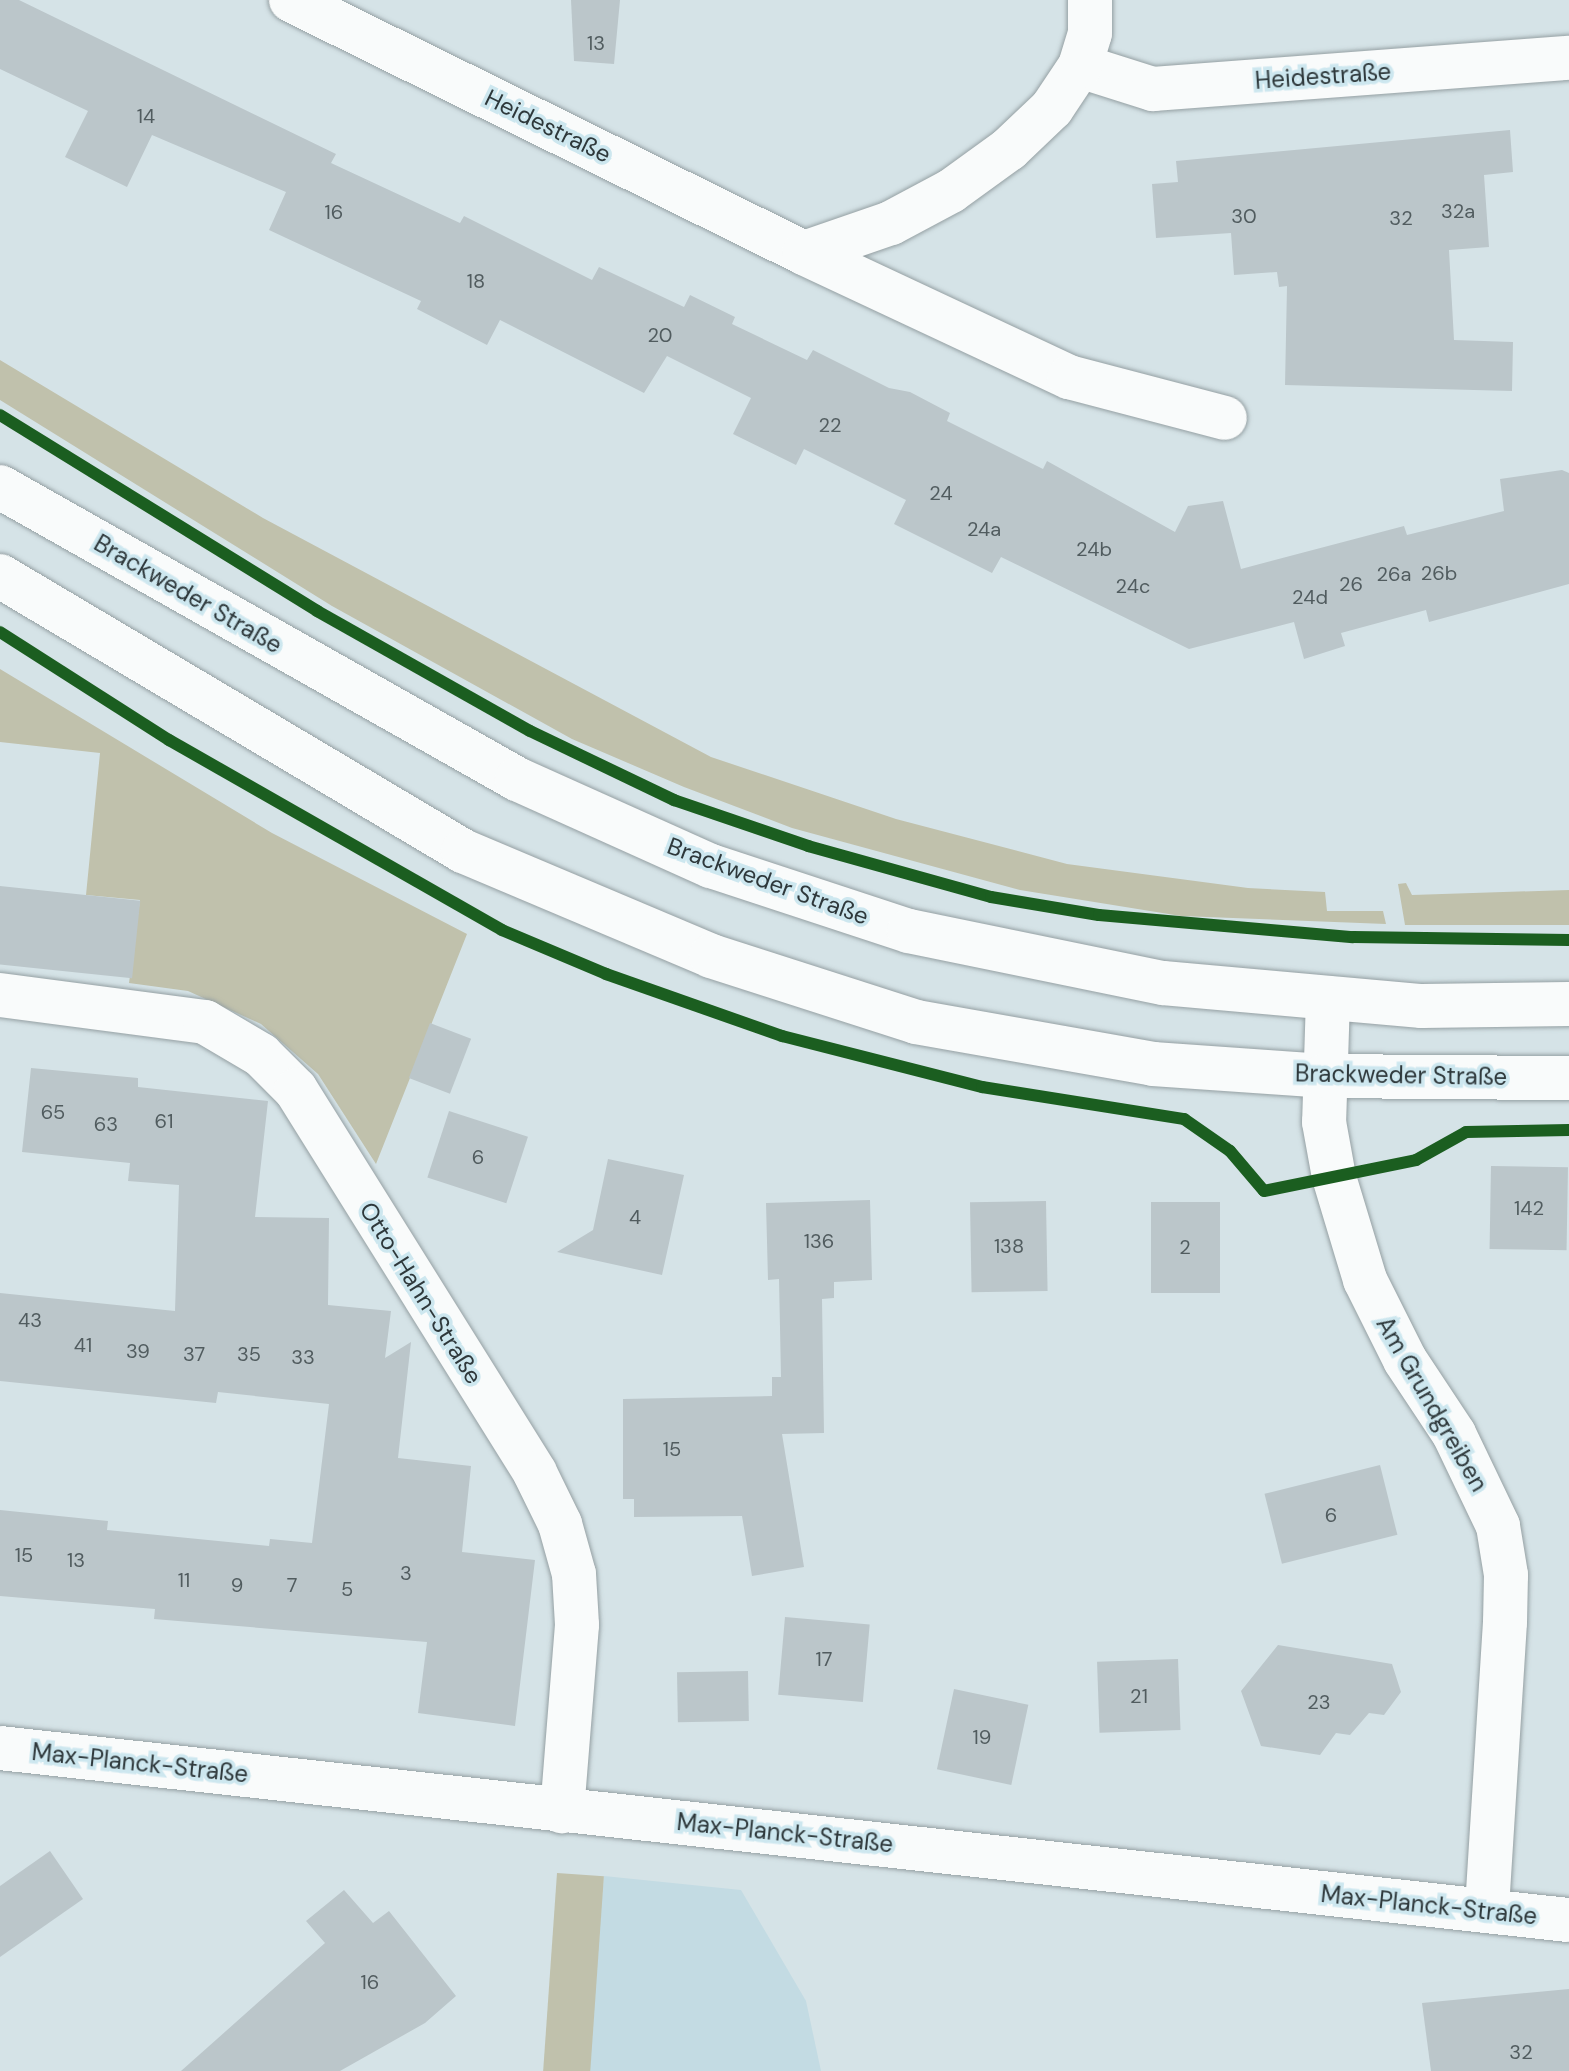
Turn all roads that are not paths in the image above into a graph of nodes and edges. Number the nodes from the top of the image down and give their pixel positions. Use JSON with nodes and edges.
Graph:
{"nodes":[{"id":1,"x":291,"y":0,"type":"edge"},
{"id":2,"x":1090,"y":0,"type":"edge"},
{"id":3,"x":1569,"y":58,"type":"edge"},
{"id":4,"x":1080,"y":66,"type":"junction"},
{"id":5,"x":804,"y":253,"type":"junction"},
{"id":6,"x":1225,"y":418,"type":"dead end"},
{"id":7,"x":0,"y":487,"type":"edge"},
{"id":8,"x":0,"y":576,"type":"edge"},
{"id":9,"x":0,"y":995,"type":"edge"},
{"id":10,"x":1328,"y":998,"type":"junction"},
{"id":11,"x":1569,"y":1004,"type":"edge"},
{"id":12,"x":1324,"y":1076,"type":"junction"},
{"id":13,"x":1569,"y":1078,"type":"edge"},
{"id":14,"x":0,"y":1748,"type":"edge"},
{"id":15,"x":562,"y":1811,"type":"junction"},
{"id":16,"x":1487,"y":1910,"type":"junction"},
{"id":17,"x":1569,"y":1920,"type":"edge"}],
"edges":[{"from":1,"to":5,"type":"street","name":"Heidestraße"},
{"from":2,"to":4,"type":"street"},
{"from":3,"to":4,"type":"street","name":"Heidestraße"},
{"from":4,"to":5,"type":"street"},
{"from":5,"to":6,"type":"street","name":"Heidestraße"},
{"from":7,"to":10,"type":"street","name":"Brackweder Straße"},
{"from":8,"to":12,"type":"street","name":"Brackweder Straße"},
{"from":9,"to":15,"type":"street","name":"Otto-Hahn-Straße"},
{"from":10,"to":11,"type":"street","name":"Brackweder Straße"},
{"from":10,"to":12,"type":"street","name":"Am Grundgreiben"},
{"from":12,"to":13,"type":"street","name":"Brackweder Straße"},
{"from":12,"to":16,"type":"street","name":"Am Grundgreiben"},
{"from":14,"to":15,"type":"street","name":"Max-Planck-Straße"},
{"from":15,"to":16,"type":"street","name":"Max-Planck-Straße"},
{"from":16,"to":17,"type":"street","name":"Max-Planck-Straße"}]}
